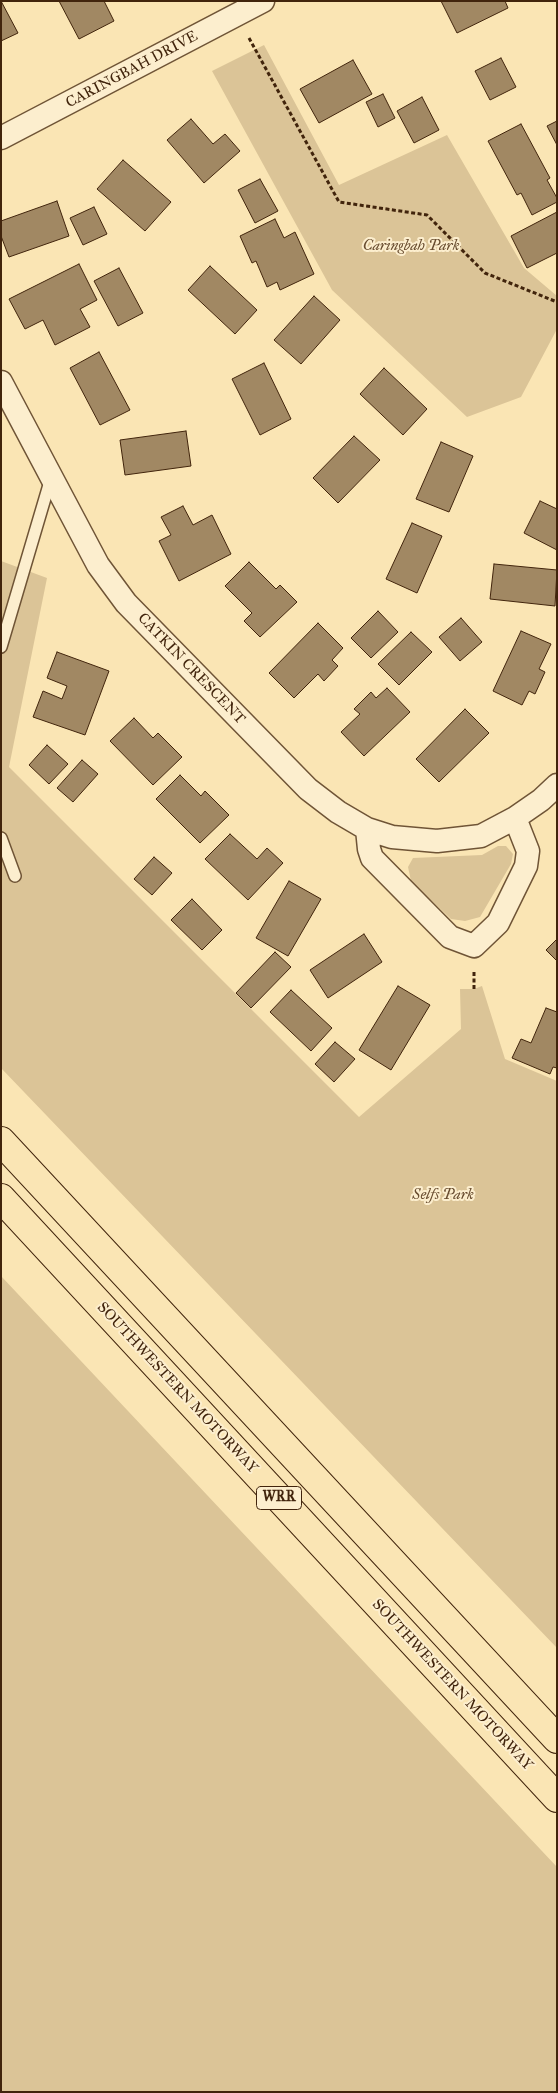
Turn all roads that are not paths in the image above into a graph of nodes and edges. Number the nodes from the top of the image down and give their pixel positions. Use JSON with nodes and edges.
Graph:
{"nodes":[{"id":1,"x":263,"y":1,"type":"edge"},
{"id":2,"x":1,"y":138,"type":"edge"},
{"id":3,"x":1,"y":382,"type":"edge"},
{"id":4,"x":51,"y":478,"type":"junction"},
{"id":5,"x":1,"y":647,"type":"edge"},
{"id":6,"x":557,"y":785,"type":"edge"},
{"id":7,"x":515,"y":818,"type":"junction"},
{"id":8,"x":367,"y":829,"type":"junction"},
{"id":9,"x":1,"y":838,"type":"edge"},
{"id":10,"x":15,"y":876,"type":"dead end"},
{"id":11,"x":1,"y":1141,"type":"edge"},
{"id":12,"x":1,"y":1198,"type":"edge"},
{"id":13,"x":557,"y":1739,"type":"edge"},
{"id":14,"x":557,"y":1798,"type":"edge"}],
"edges":[{"from":1,"to":2,"type":"street","name":"CARINGBAH DRIVE"},
{"from":3,"to":4,"type":"street","name":"CATKIN CRESCENT"},
{"from":4,"to":5,"type":"lane"},
{"from":4,"to":8,"type":"street","name":"CATKIN CRESCENT"},
{"from":6,"to":7,"type":"street","name":"CATKIN CRESCENT"},
{"from":7,"to":8,"type":"street","name":"CATKIN CRESCENT"},
{"from":7,"to":8,"type":"street"},
{"from":9,"to":10,"type":"lane"},
{"from":11,"to":13,"type":"highway","number":"WRR"},
{"from":12,"to":14,"type":"highway","name":"SOUTHWESTERN MOTORWAY","number":"WRR"}]}
